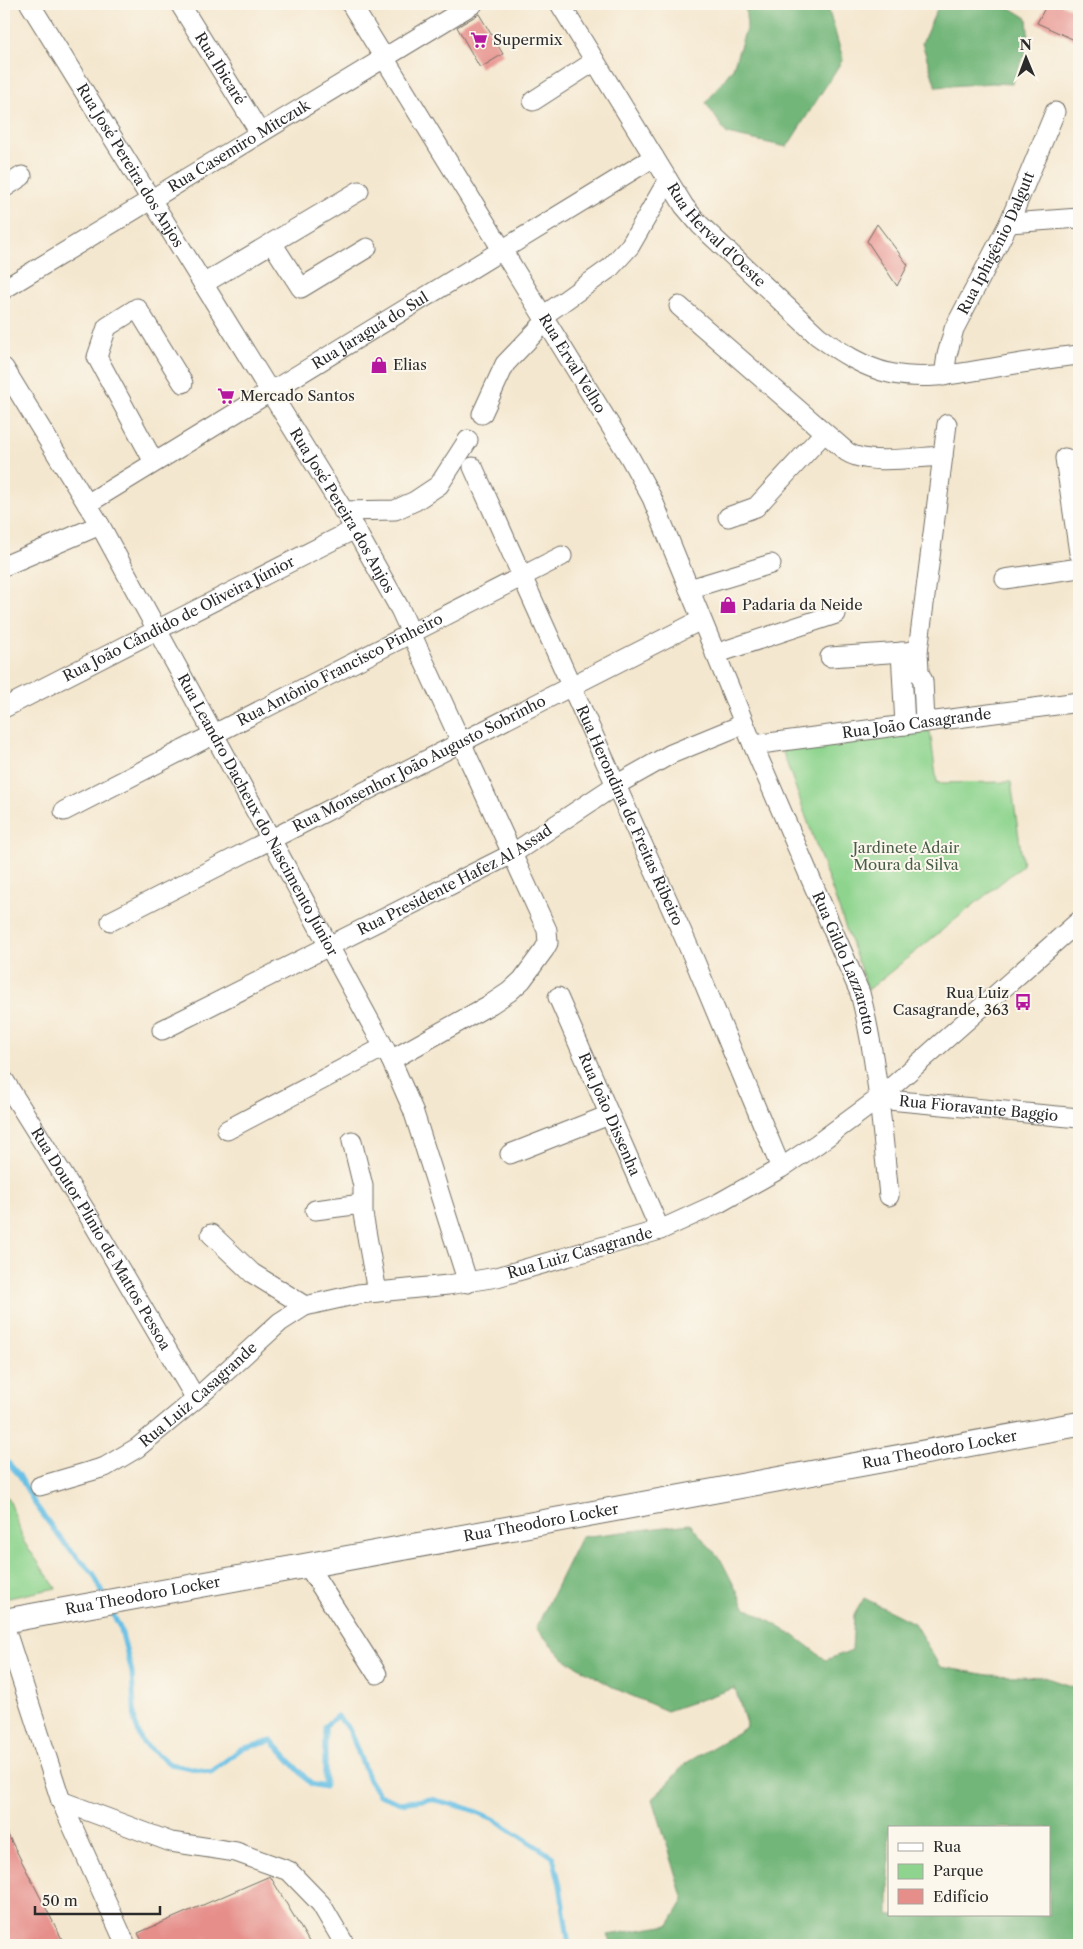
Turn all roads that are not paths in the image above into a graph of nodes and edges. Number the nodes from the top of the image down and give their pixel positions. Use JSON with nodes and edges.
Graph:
{"nodes":[{"id":1,"x":30,"y":4,"type":"edge"},
{"id":2,"x":180,"y":4,"type":"edge"},
{"id":3,"x":351,"y":4,"type":"edge"},
{"id":4,"x":473,"y":4,"type":"edge"},
{"id":5,"x":560,"y":4,"type":"edge"},
{"id":6,"x":384,"y":58,"type":"junction"},
{"id":7,"x":595,"y":61,"type":"junction"},
{"id":8,"x":533,"y":101,"type":"dead end"},
{"id":9,"x":1055,"y":112,"type":"dead end"},
{"id":10,"x":260,"y":133,"type":"junction"},
{"id":11,"x":654,"y":156,"type":"junction"},
{"id":12,"x":22,"y":176,"type":"dead end"},
{"id":13,"x":668,"y":180,"type":"junction"},
{"id":14,"x":4,"y":188,"type":"edge"},
{"id":15,"x":359,"y":191,"type":"dead end"},
{"id":16,"x":151,"y":200,"type":"junction"},
{"id":17,"x":1079,"y":218,"type":"edge"},
{"id":18,"x":1009,"y":223,"type":"junction"},
{"id":19,"x":272,"y":243,"type":"junction"},
{"id":20,"x":368,"y":248,"type":"dead end"},
{"id":21,"x":502,"y":250,"type":"junction"},
{"id":22,"x":203,"y":284,"type":"junction"},
{"id":23,"x":4,"y":289,"type":"edge"},
{"id":24,"x":679,"y":306,"type":"dead end"},
{"id":25,"x":545,"y":319,"type":"junction"},
{"id":26,"x":1079,"y":355,"type":"edge"},
{"id":27,"x":4,"y":368,"type":"edge"},
{"id":28,"x":944,"y":376,"type":"junction"},
{"id":29,"x":183,"y":383,"type":"dead end"},
{"id":30,"x":270,"y":392,"type":"junction"},
{"id":31,"x":482,"y":414,"type":"dead end"},
{"id":32,"x":947,"y":424,"type":"dead end"},
{"id":33,"x":824,"y":433,"type":"junction"},
{"id":34,"x":468,"y":440,"type":"dead end"},
{"id":35,"x":943,"y":456,"type":"junction"},
{"id":36,"x":1065,"y":458,"type":"dead end"},
{"id":37,"x":154,"y":462,"type":"junction"},
{"id":38,"x":473,"y":467,"type":"dead end"},
{"id":39,"x":87,"y":504,"type":"junction"},
{"id":40,"x":343,"y":511,"type":"junction"},
{"id":41,"x":728,"y":517,"type":"dead end"},
{"id":42,"x":100,"y":525,"type":"junction"},
{"id":43,"x":355,"y":529,"type":"junction"},
{"id":44,"x":1079,"y":553,"type":"edge"},
{"id":45,"x":562,"y":556,"type":"dead end"},
{"id":46,"x":771,"y":564,"type":"dead end"},
{"id":47,"x":4,"y":566,"type":"edge"},
{"id":48,"x":1079,"y":568,"type":"edge"},
{"id":49,"x":522,"y":576,"type":"junction"},
{"id":50,"x":1005,"y":579,"type":"dead end"},
{"id":51,"x":689,"y":589,"type":"junction"},
{"id":52,"x":836,"y":614,"type":"dead end"},
{"id":53,"x":701,"y":620,"type":"junction"},
{"id":54,"x":157,"y":630,"type":"junction"},
{"id":55,"x":410,"y":634,"type":"junction"},
{"id":56,"x":909,"y":651,"type":"junction"},
{"id":57,"x":715,"y":654,"type":"junction"},
{"id":58,"x":830,"y":657,"type":"dead end"},
{"id":59,"x":571,"y":686,"type":"junction"},
{"id":60,"x":1079,"y":702,"type":"edge"},
{"id":61,"x":4,"y":708,"type":"edge"},
{"id":62,"x":925,"y":722,"type":"junction"},
{"id":63,"x":744,"y":724,"type":"junction"},
{"id":64,"x":905,"y":725,"type":"junction"},
{"id":65,"x":214,"y":734,"type":"junction"},
{"id":66,"x":460,"y":742,"type":"junction"},
{"id":67,"x":753,"y":745,"type":"junction"},
{"id":68,"x":616,"y":786,"type":"junction"},
{"id":69,"x":64,"y":811,"type":"dead end"},
{"id":70,"x":271,"y":839,"type":"junction"},
{"id":71,"x":512,"y":854,"type":"junction"},
{"id":72,"x":110,"y":921,"type":"dead end"},
{"id":73,"x":1079,"y":921,"type":"edge"},
{"id":74,"x":329,"y":946,"type":"junction"},
{"id":75,"x":558,"y":997,"type":"dead end"},
{"id":76,"x":162,"y":1030,"type":"dead end"},
{"id":77,"x":388,"y":1053,"type":"junction"},
{"id":78,"x":4,"y":1080,"type":"edge"},
{"id":79,"x":878,"y":1099,"type":"junction"},
{"id":80,"x":609,"y":1115,"type":"junction"},
{"id":81,"x":1079,"y":1118,"type":"edge"},
{"id":82,"x":227,"y":1130,"type":"dead end"},
{"id":83,"x":352,"y":1141,"type":"dead end"},
{"id":84,"x":510,"y":1154,"type":"dead end"},
{"id":85,"x":781,"y":1168,"type":"junction"},
{"id":86,"x":889,"y":1196,"type":"dead end"},
{"id":87,"x":362,"y":1204,"type":"junction"},
{"id":88,"x":315,"y":1210,"type":"dead end"},
{"id":89,"x":660,"y":1230,"type":"junction"},
{"id":90,"x":211,"y":1234,"type":"dead end"},
{"id":91,"x":468,"y":1283,"type":"junction"},
{"id":92,"x":377,"y":1292,"type":"junction"},
{"id":93,"x":305,"y":1306,"type":"junction"},
{"id":94,"x":196,"y":1399,"type":"junction"},
{"id":95,"x":1079,"y":1424,"type":"edge"},
{"id":96,"x":40,"y":1486,"type":"dead end"},
{"id":97,"x":308,"y":1566,"type":"junction"},
{"id":98,"x":4,"y":1622,"type":"edge"},
{"id":99,"x":4,"y":1625,"type":"edge"},
{"id":100,"x":377,"y":1674,"type":"dead end"},
{"id":101,"x":61,"y":1801,"type":"junction"},
{"id":102,"x":126,"y":1945,"type":"edge"},
{"id":103,"x":345,"y":1945,"type":"edge"}],
"edges":[{"from":1,"to":16,"type":"street","name":"Rua José Pereira dos Anjos"},
{"from":2,"to":10,"type":"street","name":"Rua Ibicaré"},
{"from":3,"to":6,"type":"street","name":"Rua Erval Velho"},
{"from":4,"to":6,"type":"street","name":"Rua Casemiro Mitczuk"},
{"from":5,"to":7,"type":"street","name":"Rua Herval d'Oeste"},
{"from":6,"to":10,"type":"street","name":"Rua Casemiro Mitczuk"},
{"from":6,"to":21,"type":"street","name":"Rua Erval Velho"},
{"from":7,"to":8,"type":"street"},
{"from":7,"to":11,"type":"street","name":"Rua Herval d'Oeste"},
{"from":9,"to":18,"type":"street","name":"Rua Iphigênio Dalgutt"},
{"from":10,"to":16,"type":"street","name":"Rua Casemiro Mitczuk"},
{"from":11,"to":13,"type":"street","name":"Rua Herval d'Oeste"},
{"from":11,"to":21,"type":"street","name":"Rua Jaraguá do Sul"},
{"from":12,"to":14,"type":"street"},
{"from":13,"to":25,"type":"street"},
{"from":13,"to":28,"type":"street","name":"Rua Herval d'Oeste"},
{"from":15,"to":19,"type":"street"},
{"from":16,"to":22,"type":"street","name":"Rua José Pereira dos Anjos"},
{"from":16,"to":23,"type":"street","name":"Rua Casemiro Mitczuk"},
{"from":17,"to":18,"type":"street"},
{"from":18,"to":28,"type":"street","name":"Rua Iphigênio Dalgutt"},
{"from":19,"to":20,"type":"street"},
{"from":19,"to":22,"type":"street"},
{"from":21,"to":25,"type":"street","name":"Rua Erval Velho"},
{"from":21,"to":30,"type":"street","name":"Rua Jaraguá do Sul"},
{"from":22,"to":30,"type":"street","name":"Rua José Pereira dos Anjos"},
{"from":24,"to":33,"type":"street"},
{"from":25,"to":31,"type":"street"},
{"from":25,"to":51,"type":"street","name":"Rua Erval Velho"},
{"from":26,"to":28,"type":"street","name":"Rua Herval d'Oeste"},
{"from":27,"to":39,"type":"street","name":"Rua Leandro Dacheux do Nascimento Júnior"},
{"from":29,"to":37,"type":"street"},
{"from":30,"to":37,"type":"street","name":"Rua Jaraguá do Sul"},
{"from":30,"to":40,"type":"street","name":"Rua José Pereira dos Anjos"},
{"from":32,"to":35,"type":"street"},
{"from":33,"to":35,"type":"street"},
{"from":33,"to":41,"type":"street"},
{"from":34,"to":40,"type":"street"},
{"from":35,"to":56,"type":"street"},
{"from":36,"to":44,"type":"street"},
{"from":37,"to":39,"type":"street","name":"Rua Jaraguá do Sul"},
{"from":38,"to":49,"type":"street","name":"Rua Herondina de Freitas Ribeiro"},
{"from":39,"to":42,"type":"street","name":"Rua Leandro Dacheux do Nascimento Júnior"},
{"from":40,"to":43,"type":"street","name":"Rua José Pereira dos Anjos"},
{"from":42,"to":47,"type":"street"},
{"from":42,"to":54,"type":"street","name":"Rua Leandro Dacheux do Nascimento Júnior"},
{"from":43,"to":54,"type":"street","name":"Rua João Cândido de Oliveira Júnior"},
{"from":43,"to":55,"type":"street","name":"Rua José Pereira dos Anjos"},
{"from":45,"to":49,"type":"street","name":"Rua Antônio Francisco Pinheiro"},
{"from":46,"to":51,"type":"street"},
{"from":48,"to":50,"type":"street"},
{"from":49,"to":55,"type":"street","name":"Rua Antônio Francisco Pinheiro"},
{"from":49,"to":59,"type":"street","name":"Rua Herondina de Freitas Ribeiro"},
{"from":51,"to":53,"type":"street","name":"Rua Erval Velho"},
{"from":52,"to":57,"type":"street"},
{"from":53,"to":57,"type":"street","name":"Rua Erval Velho"},
{"from":53,"to":59,"type":"street","name":"Rua Monsenhor João Augusto Sobrinho"},
{"from":54,"to":61,"type":"street","name":"Rua João Cândido de Oliveira Júnior"},
{"from":54,"to":65,"type":"street","name":"Rua Leandro Dacheux do Nascimento Júnior"},
{"from":55,"to":65,"type":"street","name":"Rua Antônio Francisco Pinheiro"},
{"from":55,"to":66,"type":"street","name":"Rua José Pereira dos Anjos"},
{"from":56,"to":58,"type":"street"},
{"from":56,"to":62,"type":"street"},
{"from":56,"to":64,"type":"street"},
{"from":57,"to":63,"type":"street","name":"Rua Erval Velho"},
{"from":59,"to":66,"type":"street","name":"Rua Monsenhor João Augusto Sobrinho"},
{"from":59,"to":68,"type":"street","name":"Rua Herondina de Freitas Ribeiro"},
{"from":60,"to":62,"type":"street","name":"Rua João Casagrande"},
{"from":62,"to":64,"type":"street","name":"Rua João Casagrande"},
{"from":63,"to":67,"type":"street","name":"Rua Erval Velho"},
{"from":63,"to":68,"type":"street","name":"Rua Presidente Hafez Al Assad"},
{"from":64,"to":67,"type":"street","name":"Rua João Casagrande"},
{"from":65,"to":69,"type":"street","name":"Rua Antônio Francisco Pinheiro"},
{"from":65,"to":70,"type":"street","name":"Rua Leandro Dacheux do Nascimento Júnior"},
{"from":66,"to":70,"type":"street","name":"Rua Monsenhor João Augusto Sobrinho"},
{"from":66,"to":71,"type":"street","name":"Rua José Pereira dos Anjos"},
{"from":67,"to":79,"type":"street","name":"Rua Gildo Lazzarotto"},
{"from":68,"to":71,"type":"street","name":"Rua Presidente Hafez Al Assad"},
{"from":68,"to":85,"type":"street","name":"Rua Herondina de Freitas Ribeiro"},
{"from":70,"to":72,"type":"street","name":"Rua Monsenhor João Augusto Sobrinho"},
{"from":70,"to":74,"type":"street","name":"Rua Leandro Dacheux do Nascimento Júnior"},
{"from":71,"to":74,"type":"street","name":"Rua Presidente Hafez Al Assad"},
{"from":71,"to":77,"type":"street","name":"Rua José Pereira dos Anjos"},
{"from":73,"to":79,"type":"street","name":"Rua Luiz Casagrande"},
{"from":74,"to":76,"type":"street","name":"Rua Presidente Hafez Al Assad"},
{"from":74,"to":77,"type":"street","name":"Rua Leandro Dacheux do Nascimento Júnior"},
{"from":75,"to":80,"type":"street","name":"Rua João Dissenha"},
{"from":77,"to":82,"type":"street"},
{"from":77,"to":91,"type":"street","name":"Rua Leandro Dacheux do Nascimento Júnior"},
{"from":78,"to":94,"type":"street","name":"Rua Doutor Plínio de Mattos Pessoa"},
{"from":79,"to":81,"type":"street","name":"Rua Fioravante Baggio"},
{"from":79,"to":85,"type":"street","name":"Rua Luiz Casagrande"},
{"from":79,"to":86,"type":"street","name":"Rua Gildo Lazzarotto"},
{"from":80,"to":84,"type":"street"},
{"from":80,"to":89,"type":"street","name":"Rua João Dissenha"},
{"from":83,"to":87,"type":"street"},
{"from":85,"to":89,"type":"street","name":"Rua Luiz Casagrande"},
{"from":87,"to":88,"type":"street"},
{"from":87,"to":92,"type":"street"},
{"from":89,"to":91,"type":"street","name":"Rua Luiz Casagrande"},
{"from":90,"to":93,"type":"street"},
{"from":91,"to":92,"type":"street","name":"Rua Luiz Casagrande"},
{"from":92,"to":93,"type":"street","name":"Rua Luiz Casagrande"},
{"from":93,"to":94,"type":"street","name":"Rua Luiz Casagrande"},
{"from":94,"to":96,"type":"street","name":"Rua Luiz Casagrande"},
{"from":95,"to":97,"type":"main road","name":"Rua Theodoro Locker"},
{"from":97,"to":98,"type":"main road","name":"Rua Theodoro Locker"},
{"from":97,"to":100,"type":"street"},
{"from":99,"to":101,"type":"street"},
{"from":101,"to":102,"type":"street"},
{"from":101,"to":103,"type":"street"}]}
